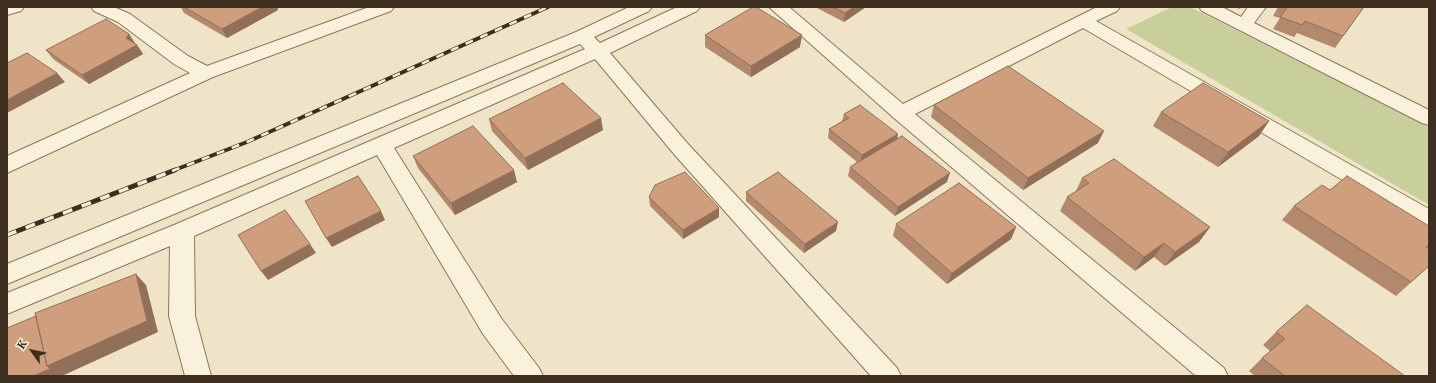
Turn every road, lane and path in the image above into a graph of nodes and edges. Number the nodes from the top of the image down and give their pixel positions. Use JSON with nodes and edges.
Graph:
{"nodes":[{"id":1,"x":15,"y":7,"type":"edge"},
{"id":2,"x":100,"y":7,"type":"edge"},
{"id":3,"x":385,"y":7,"type":"edge"},
{"id":4,"x":643,"y":7,"type":"edge"},
{"id":5,"x":691,"y":7,"type":"edge"},
{"id":6,"x":778,"y":7,"type":"edge"},
{"id":7,"x":1112,"y":7,"type":"edge"},
{"id":8,"x":1208,"y":7,"type":"edge"},
{"id":9,"x":1257,"y":7,"type":"edge"},
{"id":10,"x":7,"y":10,"type":"edge"},
{"id":11,"x":1083,"y":21,"type":"junction"},
{"id":12,"x":1244,"y":25,"type":"junction"},
{"id":13,"x":582,"y":36,"type":"junction"},
{"id":14,"x":598,"y":51,"type":"junction"},
{"id":15,"x":206,"y":73,"type":"junction"},
{"id":16,"x":901,"y":113,"type":"junction"},
{"id":17,"x":1429,"y":118,"type":"edge"},
{"id":18,"x":382,"y":145,"type":"junction"},
{"id":19,"x":7,"y":165,"type":"edge"},
{"id":20,"x":1429,"y":220,"type":"edge"},
{"id":21,"x":182,"y":230,"type":"junction"},
{"id":22,"x":7,"y":274,"type":"edge"},
{"id":23,"x":7,"y":304,"type":"edge"},
{"id":24,"x":198,"y":376,"type":"edge"},
{"id":25,"x":530,"y":376,"type":"edge"},
{"id":26,"x":888,"y":376,"type":"edge"},
{"id":27,"x":1215,"y":376,"type":"edge"}],
"edges":[{"from":1,"to":10,"type":"street"},
{"from":2,"to":15,"type":"street"},
{"from":3,"to":15,"type":"street"},
{"from":4,"to":13,"type":"street"},
{"from":5,"to":14,"type":"street"},
{"from":6,"to":16,"type":"street"},
{"from":7,"to":11,"type":"street"},
{"from":8,"to":12,"type":"street"},
{"from":9,"to":12,"type":"street"},
{"from":11,"to":16,"type":"street"},
{"from":11,"to":20,"type":"street"},
{"from":12,"to":17,"type":"street"},
{"from":13,"to":14,"type":"street"},
{"from":13,"to":22,"type":"street"},
{"from":14,"to":18,"type":"street"},
{"from":14,"to":26,"type":"street"},
{"from":15,"to":19,"type":"street"},
{"from":16,"to":27,"type":"street"},
{"from":18,"to":21,"type":"street"},
{"from":18,"to":25,"type":"street"},
{"from":21,"to":23,"type":"street"},
{"from":21,"to":24,"type":"street"}]}
